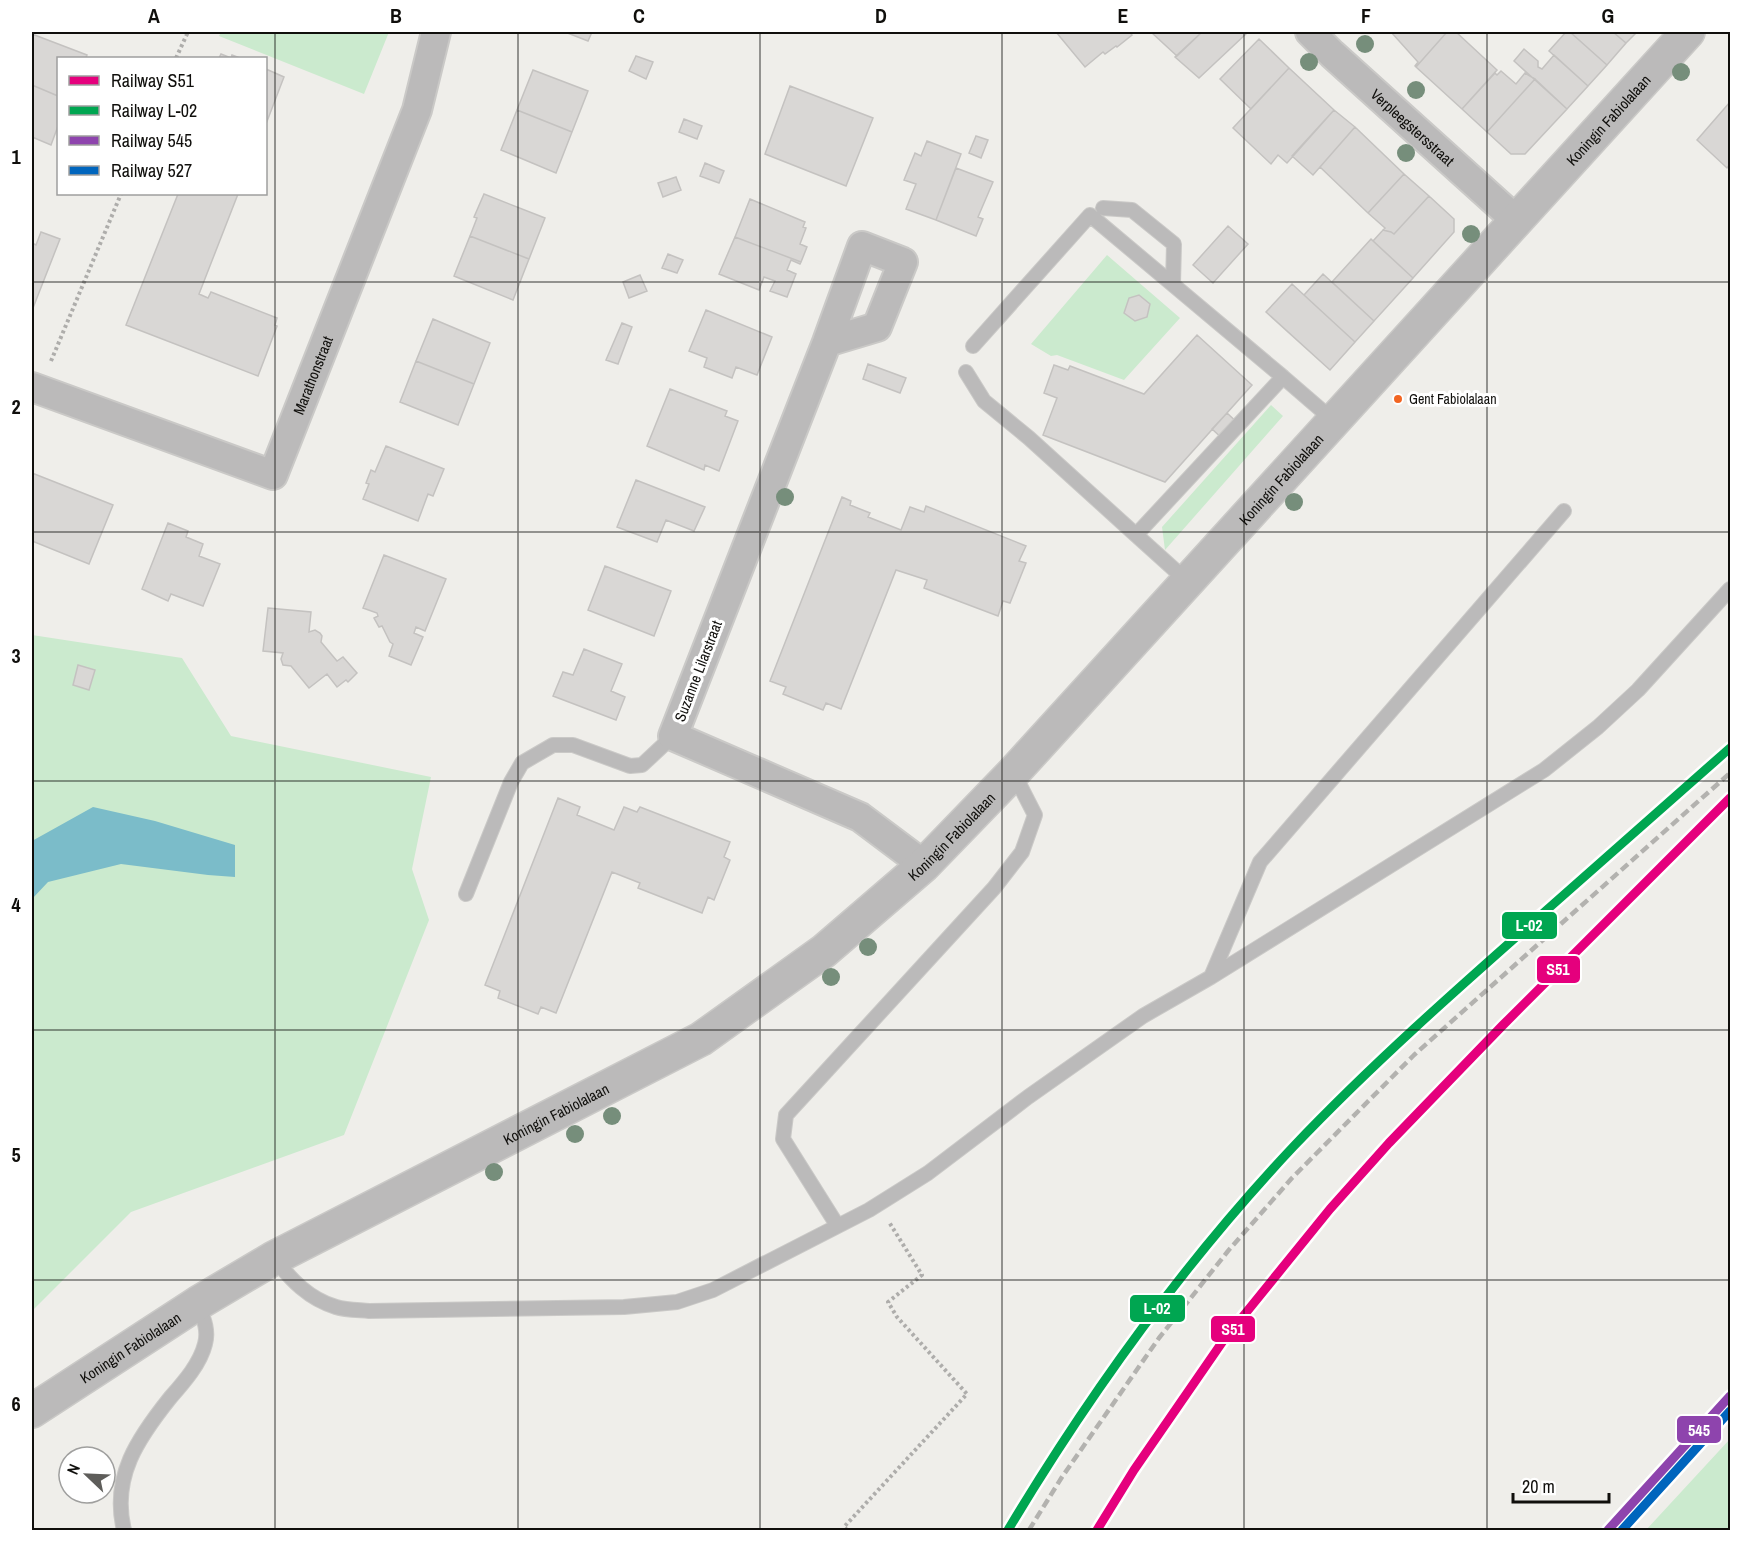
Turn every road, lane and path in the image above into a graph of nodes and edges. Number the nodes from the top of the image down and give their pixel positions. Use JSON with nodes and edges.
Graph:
{"nodes":[{"id":1,"x":188,"y":32,"type":"edge"},
{"id":2,"x":436,"y":32,"type":"edge"},
{"id":3,"x":1310,"y":32,"type":"edge"},
{"id":4,"x":1688,"y":32,"type":"edge"},
{"id":5,"x":176,"y":57,"type":"edge"},
{"id":6,"x":121,"y":195,"type":"edge"},
{"id":7,"x":1103,"y":208,"type":"dead end"},
{"id":8,"x":1517,"y":221,"type":"junction"},
{"id":9,"x":1173,"y":284,"type":"junction"},
{"id":10,"x":827,"y":342,"type":"dead end"},
{"id":11,"x":973,"y":346,"type":"dead end"},
{"id":12,"x":966,"y":372,"type":"dead end"},
{"id":13,"x":1283,"y":377,"type":"junction"},
{"id":14,"x":36,"y":388,"type":"edge"},
{"id":15,"x":1334,"y":421,"type":"junction"},
{"id":16,"x":1564,"y":511,"type":"dead end"},
{"id":17,"x":1136,"y":535,"type":"junction"},
{"id":18,"x":1188,"y":582,"type":"junction"},
{"id":19,"x":1731,"y":589,"type":"edge"},
{"id":20,"x":673,"y":736,"type":"junction"},
{"id":21,"x":1013,"y":773,"type":"junction"},
{"id":22,"x":924,"y":865,"type":"junction"},
{"id":23,"x":466,"y":894,"type":"dead end"},
{"id":24,"x":1211,"y":977,"type":"junction"},
{"id":25,"x":877,"y":1204,"type":"junction"},
{"id":26,"x":837,"y":1226,"type":"junction"},
{"id":27,"x":274,"y":1258,"type":"junction"},
{"id":28,"x":198,"y":1303,"type":"junction"},
{"id":29,"x":32,"y":1411,"type":"edge"},
{"id":30,"x":124,"y":1530,"type":"edge"},
{"id":31,"x":847,"y":1530,"type":"edge"}],
"edges":[{"from":1,"to":5,"type":"path"},
{"from":2,"to":14,"type":"street","name":"Marathonstraat"},
{"from":3,"to":8,"type":"street","name":"Verpleegstersstraat"},
{"from":4,"to":8,"type":"street","name":"Koningin Fabiolalaan"},
{"from":6,"to":14,"type":"path"},
{"from":7,"to":9,"type":"lane"},
{"from":8,"to":15,"type":"street","name":"Koningin Fabiolalaan"},
{"from":9,"to":11,"type":"lane"},
{"from":9,"to":13,"type":"lane"},
{"from":10,"to":20,"type":"street","name":"Suzanne Lilarstraat"},
{"from":12,"to":17,"type":"lane"},
{"from":13,"to":15,"type":"lane"},
{"from":13,"to":17,"type":"lane"},
{"from":15,"to":18,"type":"street","name":"Koningin Fabiolalaan"},
{"from":16,"to":24,"type":"lane"},
{"from":17,"to":18,"type":"lane"},
{"from":18,"to":21,"type":"street","name":"Koningin Fabiolalaan"},
{"from":19,"to":24,"type":"lane"},
{"from":20,"to":22,"type":"street","name":"Suzanne Lilarstraat"},
{"from":20,"to":23,"type":"lane"},
{"from":21,"to":22,"type":"street","name":"Koningin Fabiolalaan"},
{"from":21,"to":26,"type":"lane"},
{"from":22,"to":27,"type":"street","name":"Koningin Fabiolalaan"},
{"from":24,"to":25,"type":"lane"},
{"from":25,"to":26,"type":"lane"},
{"from":25,"to":31,"type":"path"},
{"from":26,"to":27,"type":"lane"},
{"from":27,"to":28,"type":"street","name":"Koningin Fabiolalaan"},
{"from":28,"to":29,"type":"street","name":"Koningin Fabiolalaan"},
{"from":28,"to":30,"type":"lane"}]}
